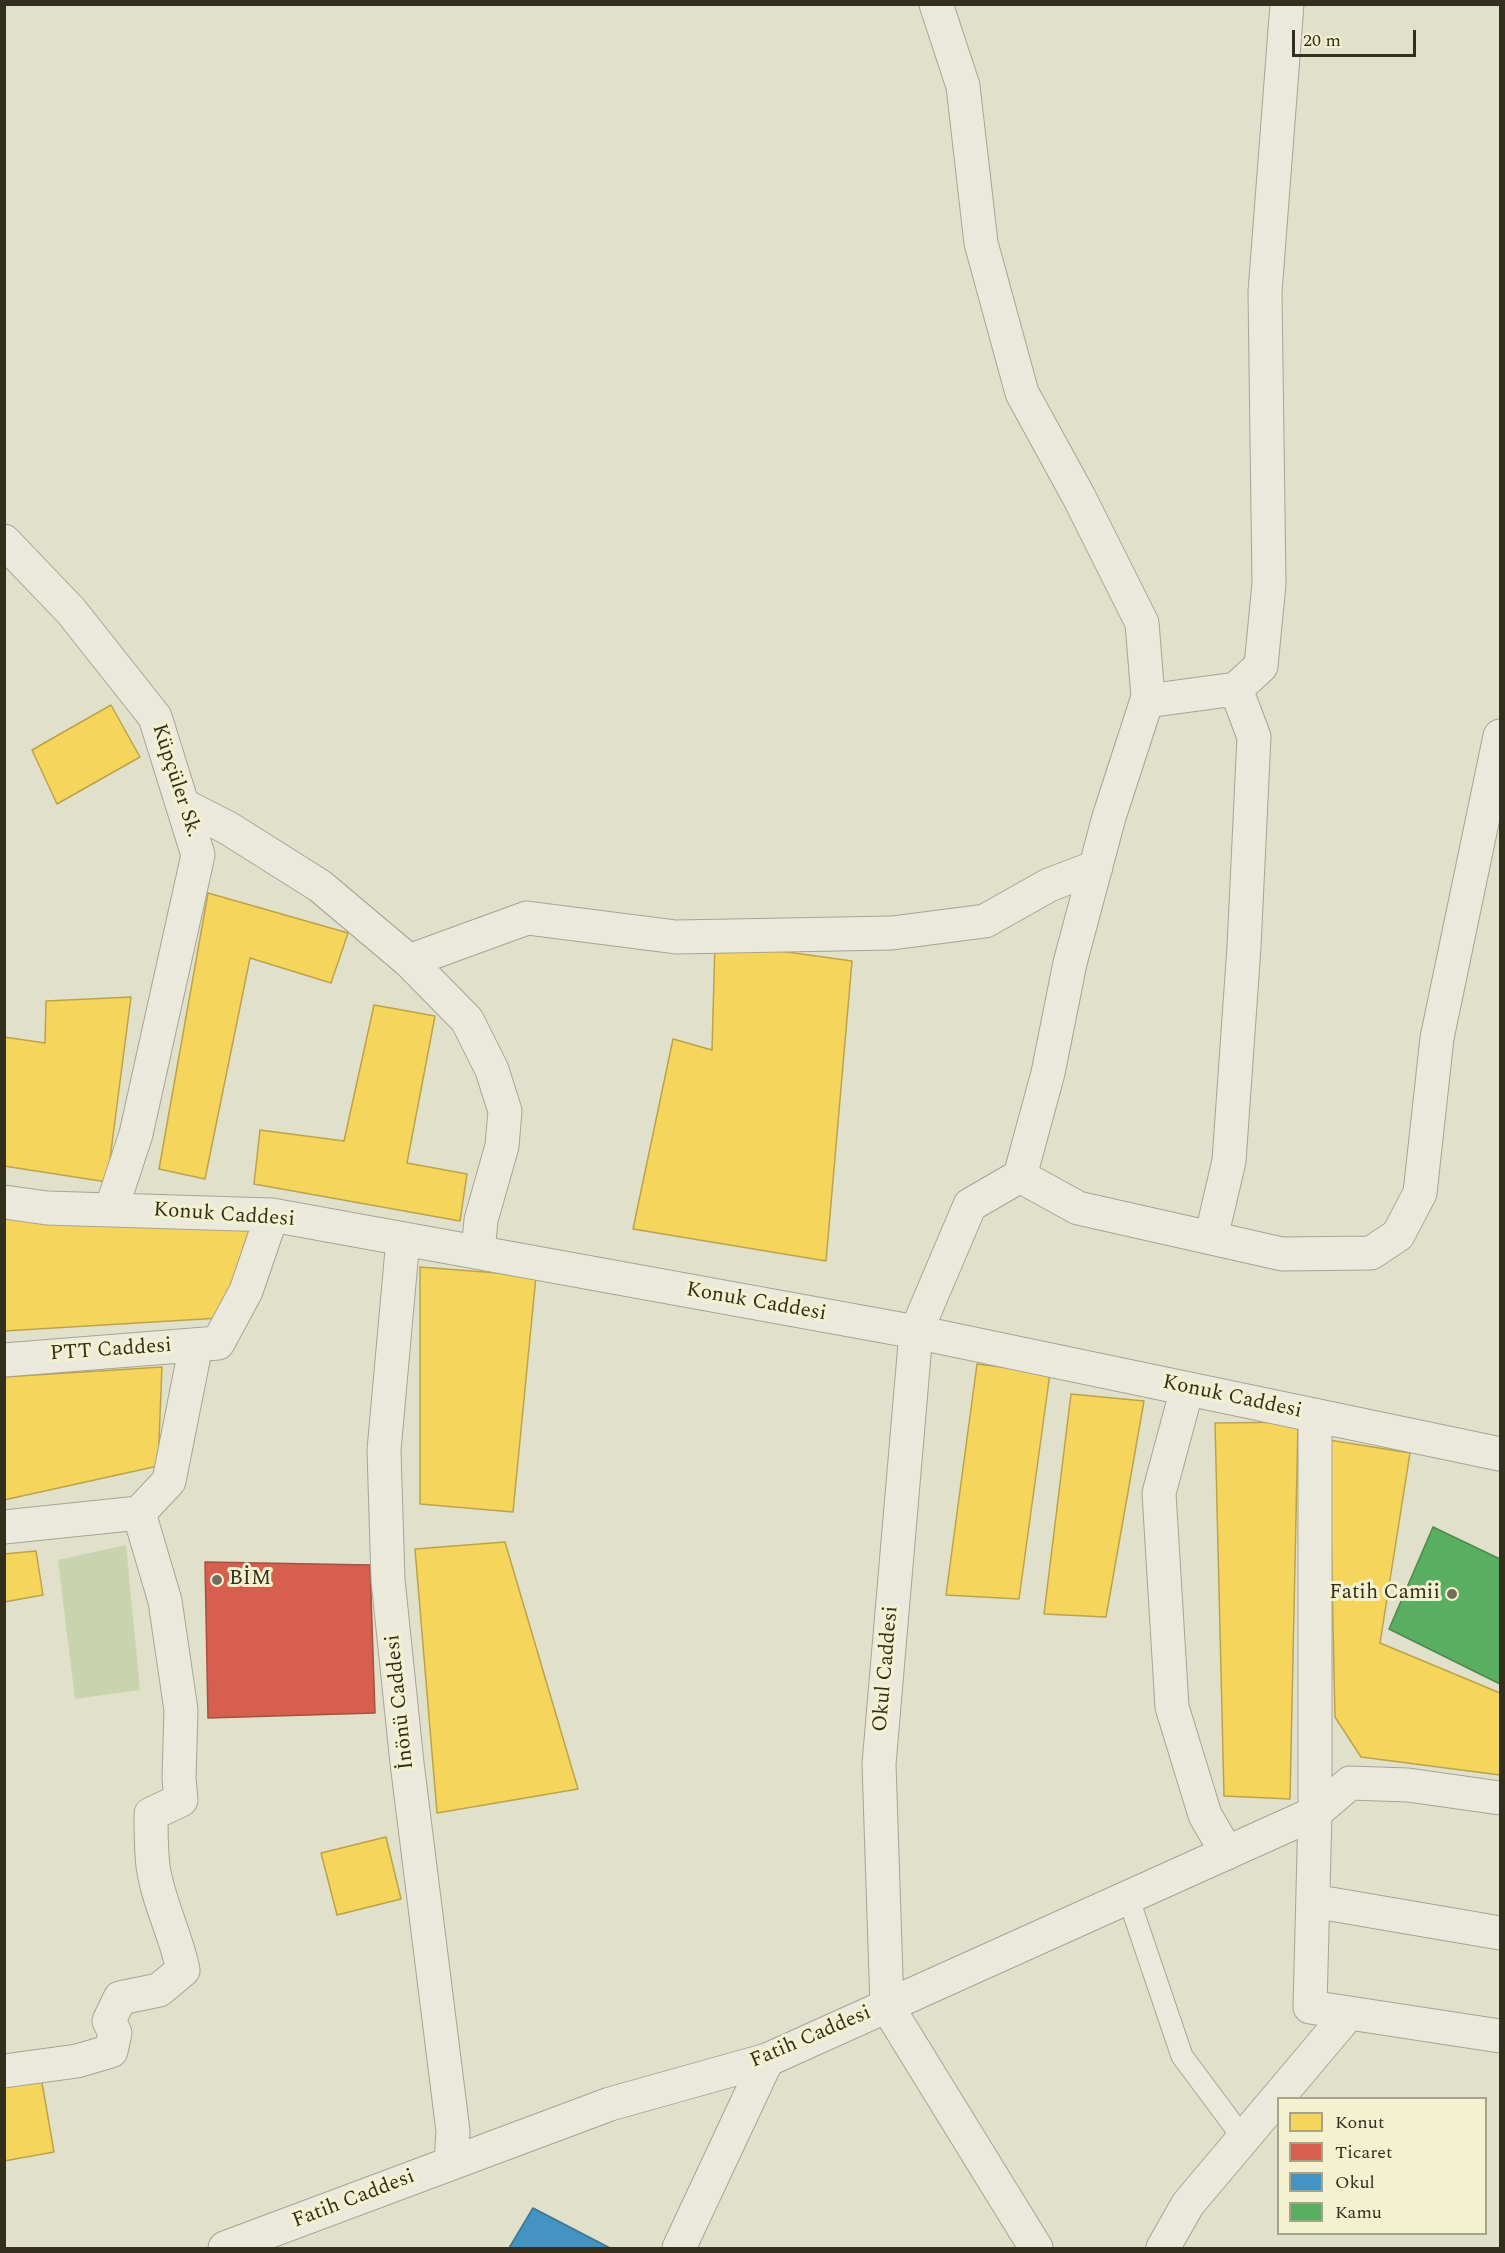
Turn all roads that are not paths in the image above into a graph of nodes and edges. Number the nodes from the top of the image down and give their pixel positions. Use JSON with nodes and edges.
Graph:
{"nodes":[{"id":1,"x":936,"y":4,"type":"edge"},
{"id":2,"x":1287,"y":4,"type":"edge"},
{"id":3,"x":4,"y":541,"type":"edge"},
{"id":4,"x":1236,"y":689,"type":"junction"},
{"id":5,"x":1147,"y":701,"type":"junction"},
{"id":6,"x":1500,"y":736,"type":"edge"},
{"id":7,"x":183,"y":805,"type":"junction"},
{"id":8,"x":1096,"y":867,"type":"junction"},
{"id":9,"x":410,"y":961,"type":"junction"},
{"id":10,"x":1020,"y":1176,"type":"junction"},
{"id":11,"x":4,"y":1202,"type":"edge"},
{"id":12,"x":111,"y":1210,"type":"junction"},
{"id":13,"x":272,"y":1215,"type":"junction"},
{"id":14,"x":1211,"y":1238,"type":"junction"},
{"id":15,"x":403,"y":1239,"type":"junction"},
{"id":16,"x":478,"y":1252,"type":"junction"},
{"id":17,"x":916,"y":1332,"type":"junction"},
{"id":18,"x":207,"y":1344,"type":"junction"},
{"id":19,"x":4,"y":1359,"type":"edge"},
{"id":20,"x":1187,"y":1389,"type":"junction"},
{"id":21,"x":1315,"y":1415,"type":"junction"},
{"id":22,"x":1500,"y":1454,"type":"edge"},
{"id":23,"x":139,"y":1513,"type":"junction"},
{"id":24,"x":4,"y":1527,"type":"edge"},
{"id":25,"x":1500,"y":1798,"type":"edge"},
{"id":26,"x":1315,"y":1813,"type":"junction"},
{"id":27,"x":1227,"y":1853,"type":"junction"},
{"id":28,"x":1128,"y":1897,"type":"junction"},
{"id":29,"x":1313,"y":1901,"type":"junction"},
{"id":30,"x":1500,"y":1933,"type":"edge"},
{"id":31,"x":887,"y":2006,"type":"junction"},
{"id":32,"x":1349,"y":2013,"type":"junction"},
{"id":33,"x":1500,"y":2036,"type":"edge"},
{"id":34,"x":767,"y":2060,"type":"junction"},
{"id":35,"x":4,"y":2071,"type":"edge"},
{"id":36,"x":1278,"y":2097,"type":"edge"},
{"id":37,"x":1277,"y":2098,"type":"edge"},
{"id":38,"x":1243,"y":2138,"type":"junction"},
{"id":39,"x":451,"y":2163,"type":"junction"},
{"id":40,"x":225,"y":2248,"type":"edge"},
{"id":41,"x":679,"y":2248,"type":"edge"},
{"id":42,"x":1036,"y":2248,"type":"edge"},
{"id":43,"x":1162,"y":2248,"type":"edge"}],
"edges":[{"from":1,"to":5,"type":"street"},
{"from":2,"to":4,"type":"street"},
{"from":3,"to":7,"type":"street","name":"Küpçüler Sk."},
{"from":4,"to":5,"type":"street"},
{"from":4,"to":14,"type":"street"},
{"from":5,"to":8,"type":"street"},
{"from":6,"to":14,"type":"street"},
{"from":7,"to":9,"type":"street"},
{"from":7,"to":12,"type":"street","name":"Küpçüler Sk."},
{"from":8,"to":9,"type":"street"},
{"from":8,"to":10,"type":"street"},
{"from":9,"to":16,"type":"street"},
{"from":10,"to":14,"type":"street"},
{"from":10,"to":17,"type":"street","name":"Okul Caddesi"},
{"from":11,"to":12,"type":"street","name":"Konuk Caddesi"},
{"from":12,"to":13,"type":"street","name":"Konuk Caddesi"},
{"from":13,"to":15,"type":"street","name":"Konuk Caddesi"},
{"from":13,"to":18,"type":"street"},
{"from":15,"to":16,"type":"street","name":"Konuk Caddesi"},
{"from":15,"to":39,"type":"street","name":"İnönü Caddesi"},
{"from":16,"to":17,"type":"street","name":"Konuk Caddesi"},
{"from":17,"to":20,"type":"street","name":"Konuk Caddesi"},
{"from":17,"to":31,"type":"street","name":"Okul Caddesi"},
{"from":18,"to":19,"type":"street","name":"PTT Caddesi"},
{"from":18,"to":23,"type":"street"},
{"from":20,"to":21,"type":"street","name":"Konuk Caddesi"},
{"from":20,"to":27,"type":"street"},
{"from":21,"to":22,"type":"street","name":"Konuk Caddesi"},
{"from":21,"to":26,"type":"street"},
{"from":23,"to":24,"type":"street"},
{"from":23,"to":35,"type":"street"},
{"from":25,"to":26,"type":"street","name":"Fatih Caddesi"},
{"from":26,"to":27,"type":"street","name":"Fatih Caddesi"},
{"from":26,"to":29,"type":"street"},
{"from":27,"to":28,"type":"street","name":"Fatih Caddesi"},
{"from":28,"to":31,"type":"street","name":"Fatih Caddesi"},
{"from":28,"to":38,"type":"lane"},
{"from":29,"to":30,"type":"street"},
{"from":29,"to":32,"type":"street"},
{"from":31,"to":34,"type":"street","name":"Fatih Caddesi"},
{"from":31,"to":42,"type":"street"},
{"from":32,"to":33,"type":"street"},
{"from":32,"to":36,"type":"street"},
{"from":34,"to":39,"type":"street","name":"Fatih Caddesi"},
{"from":34,"to":41,"type":"street"},
{"from":37,"to":38,"type":"street"},
{"from":38,"to":43,"type":"street"},
{"from":39,"to":40,"type":"street","name":"Fatih Caddesi"}]}
